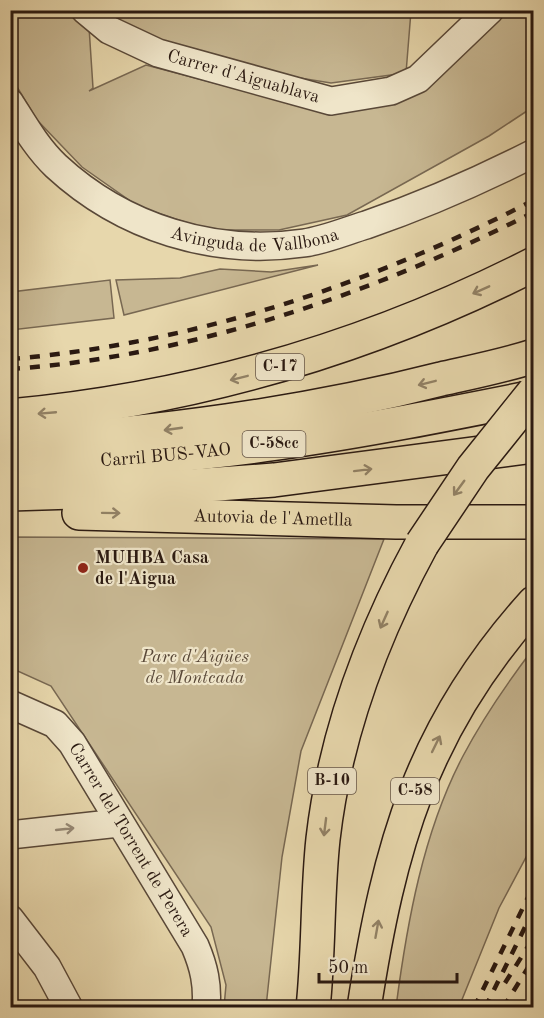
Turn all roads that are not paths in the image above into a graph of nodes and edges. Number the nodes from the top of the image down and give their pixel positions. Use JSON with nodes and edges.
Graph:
{"nodes":[{"id":1,"x":85,"y":10,"type":"edge"},
{"id":2,"x":490,"y":10,"type":"edge"},
{"id":3,"x":10,"y":103,"type":"edge"},
{"id":4,"x":534,"y":153,"type":"edge"},
{"id":5,"x":534,"y":264,"type":"edge"},
{"id":6,"x":534,"y":356,"type":"edge"},
{"id":7,"x":534,"y":392,"type":"edge"},
{"id":8,"x":534,"y":397,"type":"edge"},
{"id":9,"x":534,"y":404,"type":"edge"},
{"id":10,"x":10,"y":416,"type":"edge"},
{"id":11,"x":534,"y":437,"type":"edge"},
{"id":12,"x":10,"y":444,"type":"edge"},
{"id":13,"x":534,"y":447,"type":"edge"},
{"id":14,"x":438,"y":461,"type":"junction"},
{"id":15,"x":10,"y":466,"type":"edge"},
{"id":16,"x":18,"y":500,"type":"edge"},
{"id":17,"x":534,"y":522,"type":"edge"},
{"id":18,"x":534,"y":603,"type":"edge"},
{"id":19,"x":10,"y":704,"type":"edge"},
{"id":20,"x":119,"y":823,"type":"junction"},
{"id":21,"x":10,"y":835,"type":"edge"},
{"id":22,"x":10,"y":919,"type":"edge"},
{"id":23,"x":69,"y":1008,"type":"edge"},
{"id":24,"x":206,"y":1008,"type":"edge"},
{"id":25,"x":313,"y":1008,"type":"edge"},
{"id":26,"x":364,"y":1008,"type":"edge"}],
"edges":[{"from":1,"to":2,"type":"street","name":"Carrer d'Aiguablava"},
{"from":3,"to":4,"type":"street","name":"Avinguda de Vallbona"},
{"from":5,"to":10,"type":"highway","number":"C-17","one_way":true},
{"from":6,"to":12,"type":"highway","one_way":true},
{"from":7,"to":25,"type":"highway","number":"B-10","one_way":true,"bridge":true},
{"from":8,"to":15,"type":"highway","name":"Carril BUS-VAO","number":"C-58cc"},
{"from":9,"to":16,"type":"highway"},
{"from":11,"to":14,"type":"highway"},
{"from":13,"to":14,"type":"highway"},
{"from":16,"to":14,"type":"highway","one_way":true},
{"from":16,"to":17,"type":"highway","name":"Autovia de l'Ametlla","one_way":true},
{"from":26,"to":18,"type":"highway","number":"C-58","one_way":true},
{"from":19,"to":20,"type":"street","name":"Carrer del Torrent de Perera"},
{"from":21,"to":20,"type":"street","one_way":true},
{"from":20,"to":24,"type":"street","name":"Carrer del Torrent de Perera"},
{"from":22,"to":23,"type":"street"}]}
